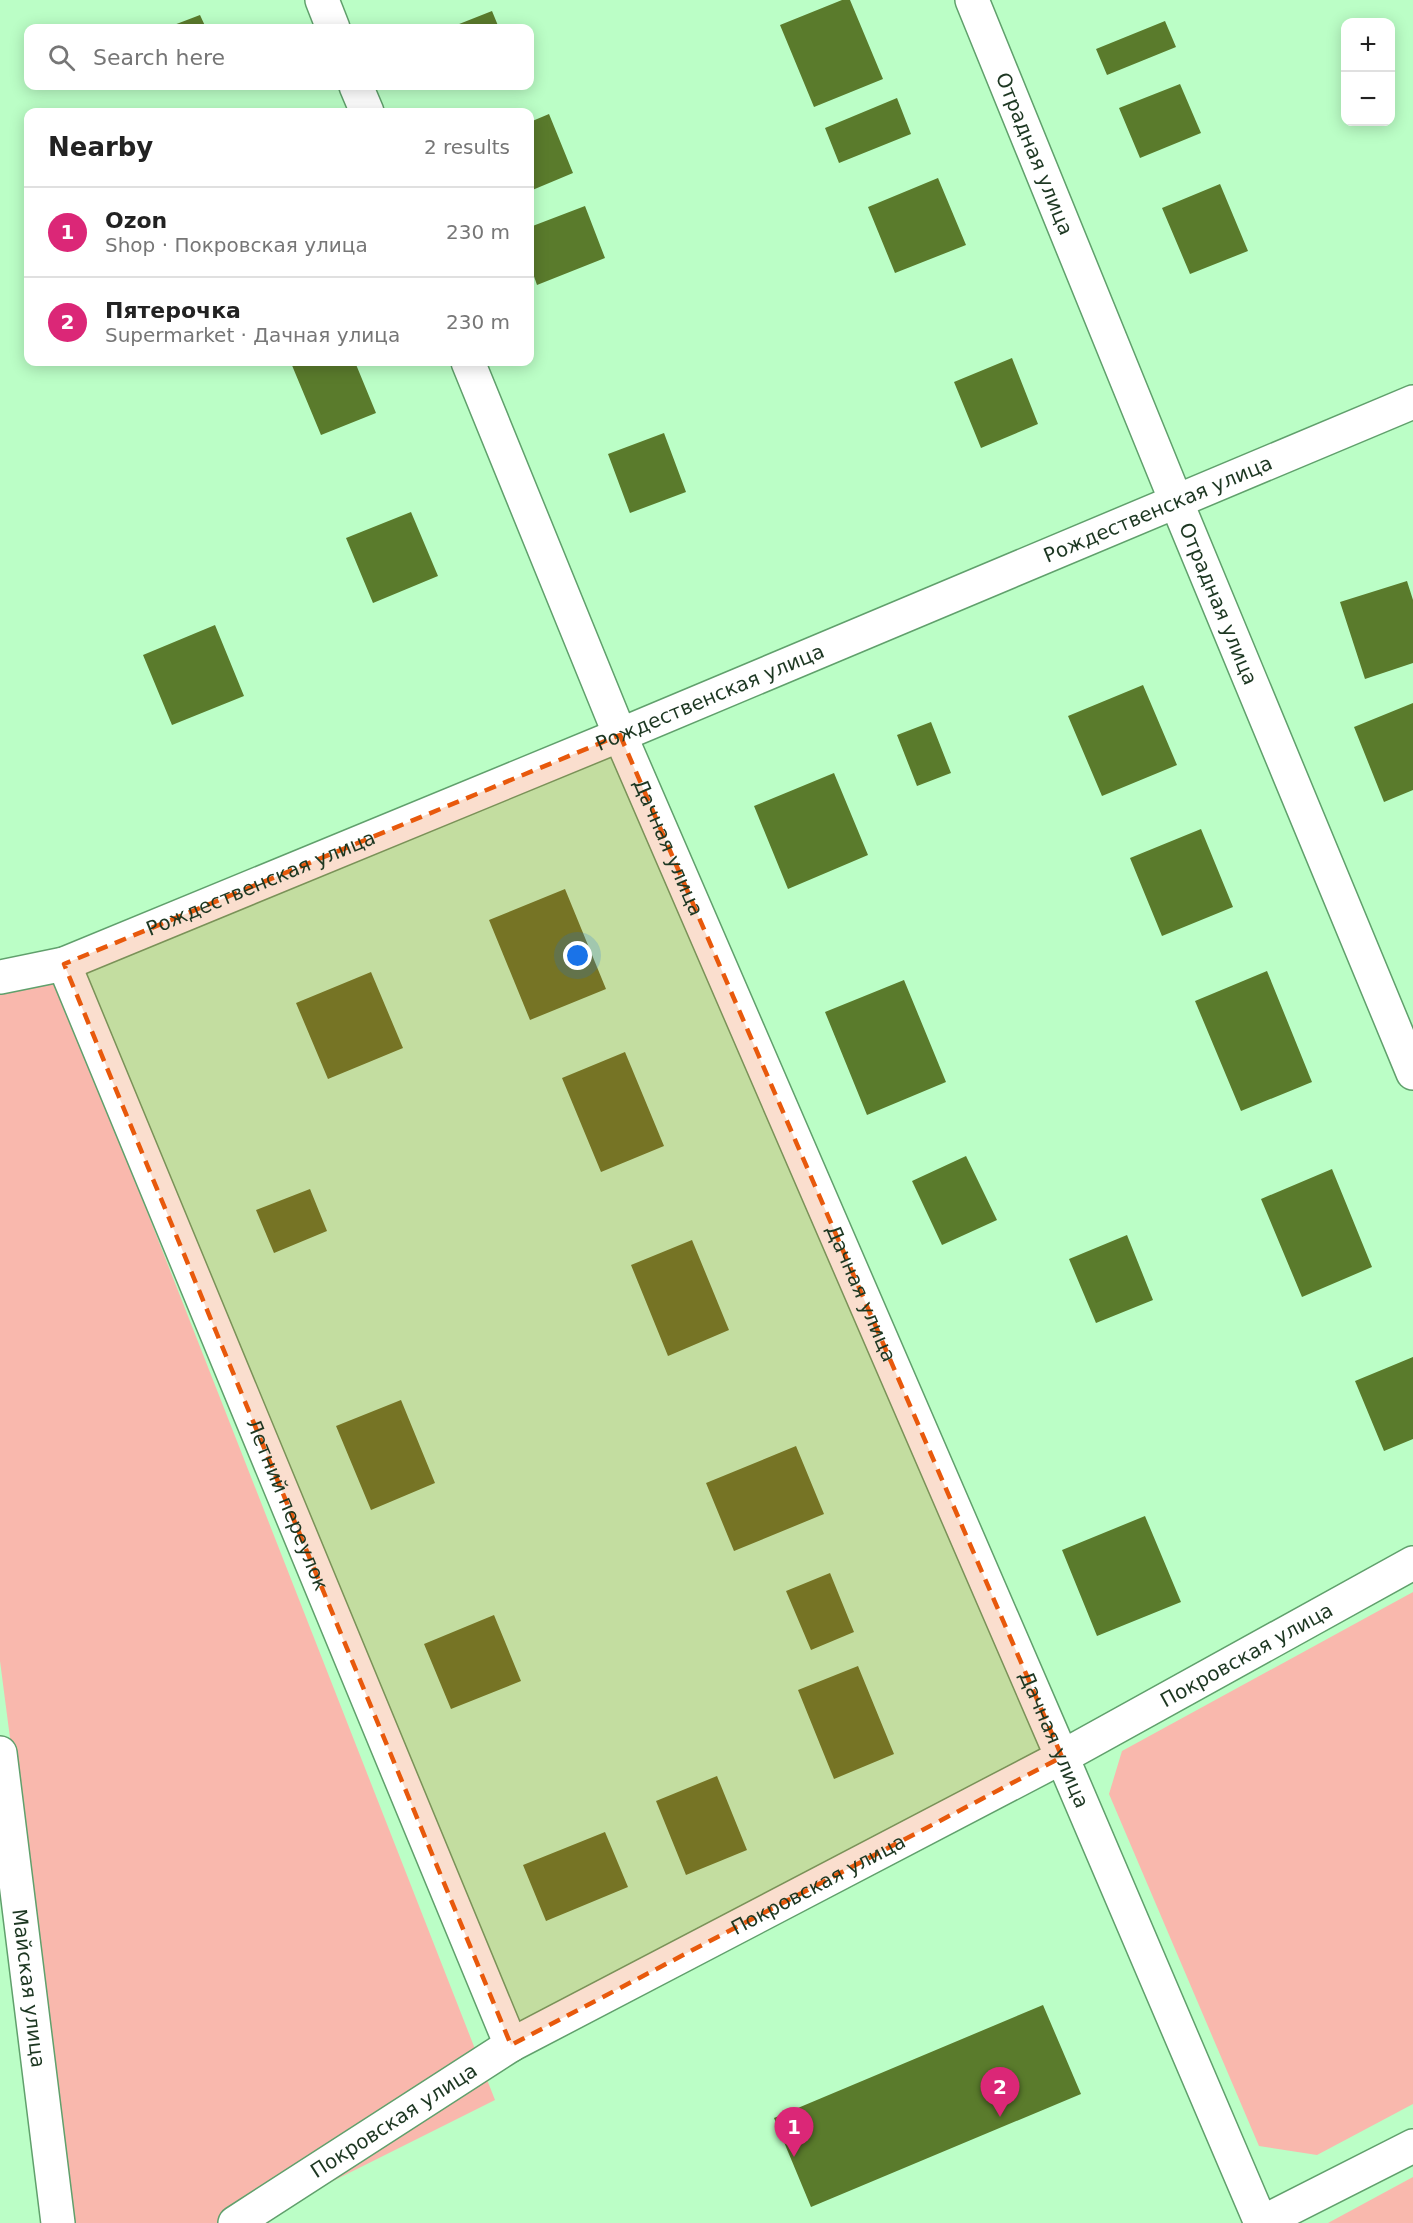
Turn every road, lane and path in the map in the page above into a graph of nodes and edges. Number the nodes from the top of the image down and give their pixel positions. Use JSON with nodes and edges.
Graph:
{"nodes":[{"id":1,"x":322,"y":0,"type":"edge"},
{"id":2,"x":972,"y":0,"type":"edge"},
{"id":3,"x":331,"y":24,"type":"edge"},
{"id":4,"x":358,"y":90,"type":"edge"},
{"id":5,"x":365,"y":108,"type":"edge"},
{"id":6,"x":470,"y":366,"type":"edge"},
{"id":7,"x":1413,"y":402,"type":"edge"},
{"id":8,"x":1176,"y":501,"type":"junction"},
{"id":9,"x":620,"y":735,"type":"junction"},
{"id":10,"x":64,"y":964,"type":"junction"},
{"id":11,"x":0,"y":977,"type":"edge"},
{"id":12,"x":1413,"y":1073,"type":"edge"},
{"id":13,"x":1413,"y":1563,"type":"edge"},
{"id":14,"x":0,"y":1753,"type":"edge"},
{"id":15,"x":1062,"y":1757,"type":"junction"},
{"id":16,"x":511,"y":2045,"type":"junction"},
{"id":17,"x":1413,"y":2146,"type":"edge"},
{"id":18,"x":58,"y":2223,"type":"edge"},
{"id":19,"x":235,"y":2223,"type":"edge"},
{"id":20,"x":1261,"y":2223,"type":"edge"}],
"edges":[{"from":1,"to":3,"type":"street"},
{"from":2,"to":8,"type":"street","name":"Отрадная улица"},
{"from":4,"to":5,"type":"street"},
{"from":6,"to":9,"type":"street","name":"Дачная улица"},
{"from":7,"to":8,"type":"street","name":"Рождественская улица"},
{"from":8,"to":9,"type":"street","name":"Рождественская улица"},
{"from":8,"to":12,"type":"street","name":"Отрадная улица"},
{"from":9,"to":10,"type":"street","name":"Рождественская улица"},
{"from":9,"to":15,"type":"street","name":"Дачная улица"},
{"from":10,"to":11,"type":"street","name":"Рождественская улица"},
{"from":10,"to":16,"type":"street","name":"Летний переулок"},
{"from":13,"to":15,"type":"street","name":"Покровская улица"},
{"from":14,"to":18,"type":"street","name":"Майская улица"},
{"from":15,"to":16,"type":"street","name":"Покровская улица"},
{"from":15,"to":20,"type":"street","name":"Дачная улица"},
{"from":16,"to":19,"type":"street","name":"Покровская улица"},
{"from":17,"to":20,"type":"street"}]}
